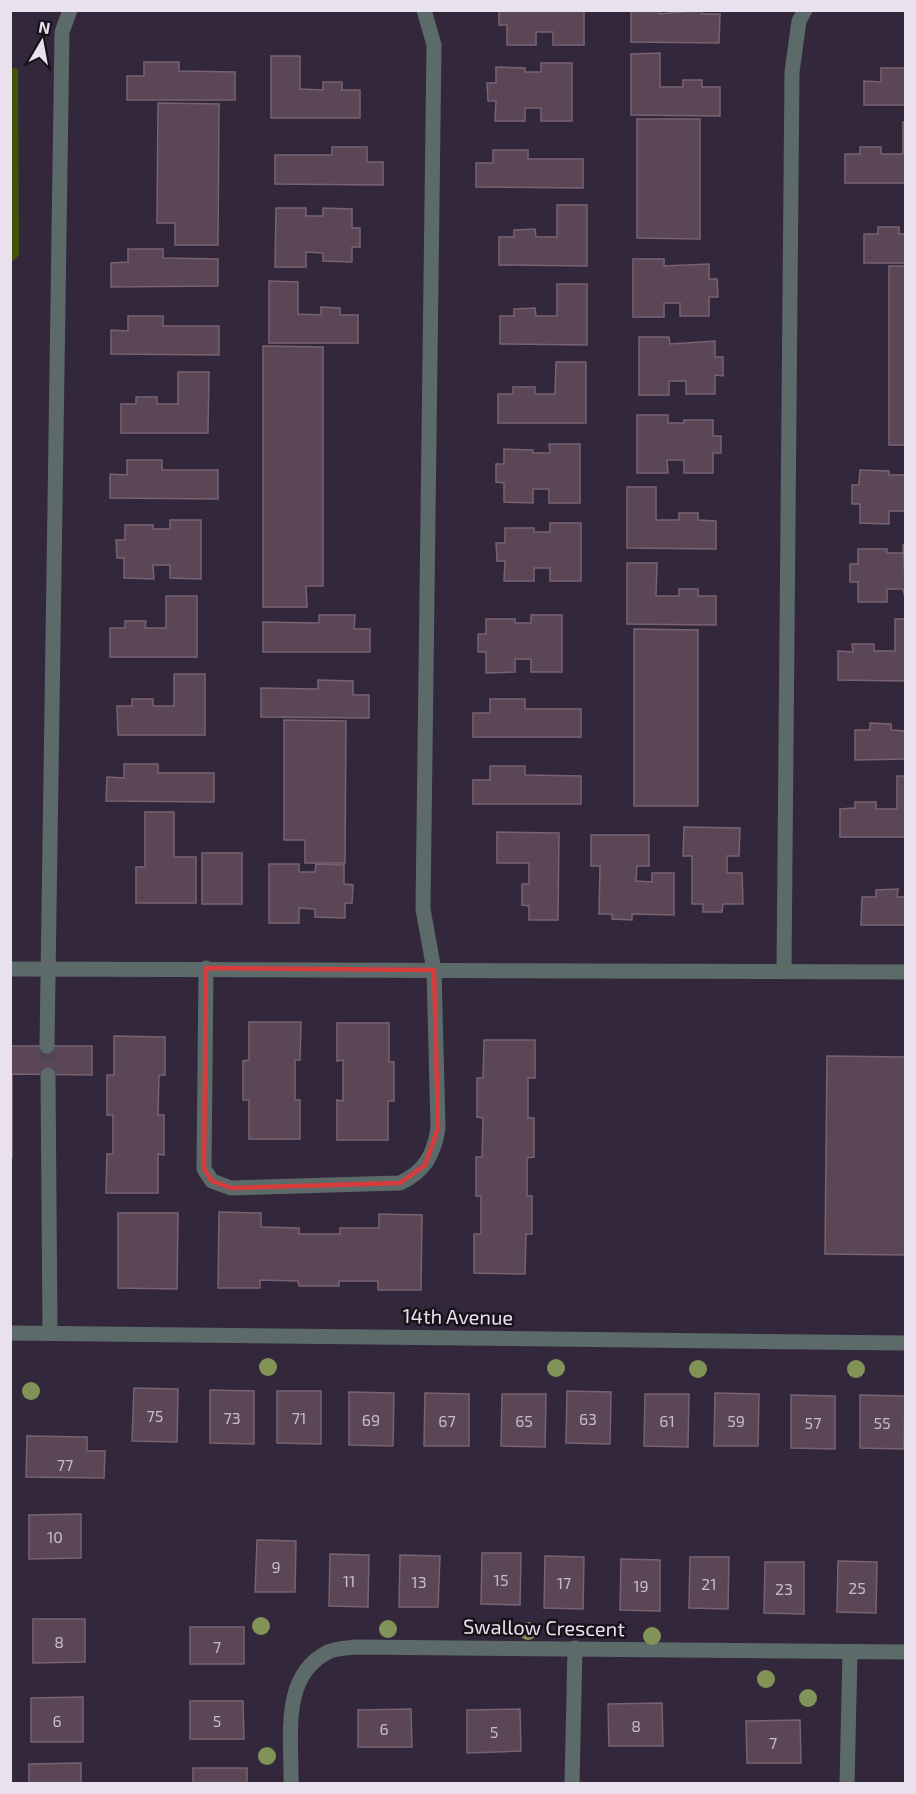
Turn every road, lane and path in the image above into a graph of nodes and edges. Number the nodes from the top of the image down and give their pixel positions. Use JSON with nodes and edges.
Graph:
{"nodes":[{"id":1,"x":70,"y":10,"type":"edge"},
{"id":2,"x":424,"y":10,"type":"edge"},
{"id":3,"x":805,"y":10,"type":"edge"},
{"id":4,"x":206,"y":968,"type":"junction"},
{"id":5,"x":10,"y":969,"type":"edge"},
{"id":6,"x":47,"y":970,"type":"junction"},
{"id":7,"x":434,"y":970,"type":"junction"},
{"id":8,"x":784,"y":970,"type":"junction"},
{"id":9,"x":906,"y":972,"type":"edge"},
{"id":10,"x":47,"y":1046,"type":"tunnel mouth"},
{"id":11,"x":48,"y":1074,"type":"tunnel mouth"},
{"id":12,"x":50,"y":1332,"type":"junction"},
{"id":13,"x":10,"y":1333,"type":"edge"},
{"id":14,"x":906,"y":1343,"type":"edge"},
{"id":15,"x":574,"y":1648,"type":"junction"},
{"id":16,"x":906,"y":1652,"type":"edge"},
{"id":17,"x":850,"y":1653,"type":"junction"},
{"id":18,"x":291,"y":1784,"type":"edge"},
{"id":19,"x":572,"y":1784,"type":"edge"},
{"id":20,"x":847,"y":1784,"type":"edge"}],
"edges":[{"from":1,"to":6,"type":"street"},
{"from":2,"to":7,"type":"street"},
{"from":3,"to":8,"type":"street"},
{"from":4,"to":6,"type":"street"},
{"from":4,"to":7,"type":"street"},
{"from":4,"to":7,"type":"street"},
{"from":5,"to":6,"type":"street"},
{"from":6,"to":10,"type":"street"},
{"from":7,"to":8,"type":"street"},
{"from":8,"to":9,"type":"street"},
{"from":11,"to":12,"type":"street"},
{"from":12,"to":13,"type":"street","name":"14th Avenue"},
{"from":12,"to":14,"type":"street","name":"14th Avenue"},
{"from":15,"to":17,"type":"street","name":"Swallow Crescent"},
{"from":15,"to":18,"type":"street","name":"Swallow Crescent"},
{"from":15,"to":19,"type":"street"},
{"from":16,"to":17,"type":"street","name":"Swallow Crescent"},
{"from":17,"to":20,"type":"street"}]}
